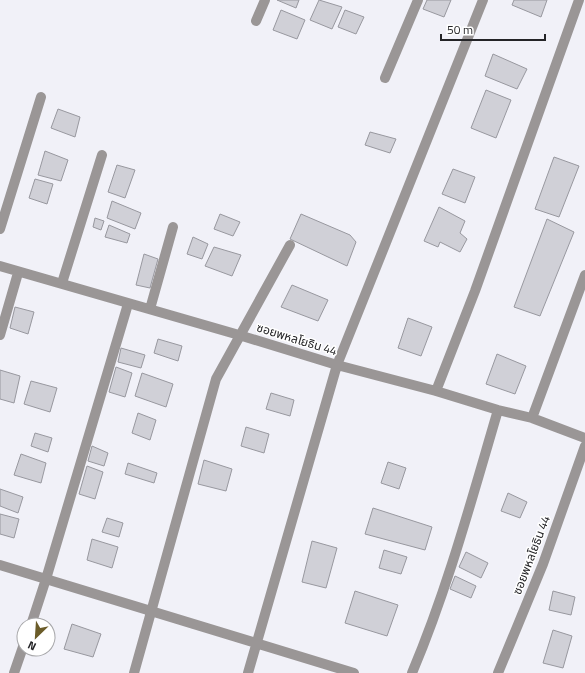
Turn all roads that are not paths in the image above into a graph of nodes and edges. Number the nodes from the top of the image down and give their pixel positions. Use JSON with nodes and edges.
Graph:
{"nodes":[{"id":1,"x":265,"y":0,"type":"edge"},
{"id":2,"x":418,"y":0,"type":"edge"},
{"id":3,"x":483,"y":0,"type":"edge"},
{"id":4,"x":579,"y":0,"type":"edge"},
{"id":5,"x":256,"y":22,"type":"dead end"},
{"id":6,"x":386,"y":78,"type":"dead end"},
{"id":7,"x":41,"y":97,"type":"dead end"},
{"id":8,"x":102,"y":155,"type":"dead end"},
{"id":9,"x":173,"y":227,"type":"dead end"},
{"id":10,"x":0,"y":229,"type":"edge"},
{"id":11,"x":290,"y":245,"type":"dead end"},
{"id":12,"x":0,"y":266,"type":"edge"},
{"id":13,"x":18,"y":273,"type":"junction"},
{"id":14,"x":585,"y":275,"type":"edge"},
{"id":15,"x":62,"y":283,"type":"junction"},
{"id":16,"x":128,"y":304,"type":"junction"},
{"id":17,"x":150,"y":309,"type":"junction"},
{"id":18,"x":239,"y":335,"type":"junction"},
{"id":19,"x":0,"y":336,"type":"edge"},
{"id":20,"x":337,"y":365,"type":"junction"},
{"id":21,"x":436,"y":391,"type":"junction"},
{"id":22,"x":498,"y":410,"type":"junction"},
{"id":23,"x":532,"y":418,"type":"junction"},
{"id":24,"x":585,"y":438,"type":"edge"},
{"id":25,"x":585,"y":446,"type":"edge"},
{"id":26,"x":0,"y":565,"type":"edge"},
{"id":27,"x":46,"y":579,"type":"junction"},
{"id":28,"x":151,"y":612,"type":"junction"},
{"id":29,"x":33,"y":617,"type":"edge"},
{"id":30,"x":256,"y":644,"type":"junction"},
{"id":31,"x":20,"y":657,"type":"edge"},
{"id":32,"x":14,"y":673,"type":"edge"},
{"id":33,"x":134,"y":673,"type":"edge"},
{"id":34,"x":248,"y":673,"type":"edge"},
{"id":35,"x":354,"y":673,"type":"edge"},
{"id":36,"x":412,"y":673,"type":"edge"},
{"id":37,"x":498,"y":673,"type":"edge"}],
"edges":[{"from":1,"to":5,"type":"street"},
{"from":2,"to":6,"type":"street"},
{"from":3,"to":20,"type":"street"},
{"from":4,"to":21,"type":"street"},
{"from":7,"to":10,"type":"street"},
{"from":8,"to":15,"type":"street"},
{"from":9,"to":17,"type":"street"},
{"from":11,"to":18,"type":"street"},
{"from":12,"to":13,"type":"street","name":"ซอยพหลโยธิน 44"},
{"from":13,"to":15,"type":"street","name":"ซอยพหลโยธิน 44"},
{"from":13,"to":19,"type":"street"},
{"from":14,"to":23,"type":"street"},
{"from":15,"to":16,"type":"street","name":"ซอยพหลโยธิน 44"},
{"from":16,"to":17,"type":"street","name":"ซอยพหลโยธิน 44"},
{"from":16,"to":27,"type":"street"},
{"from":17,"to":18,"type":"street","name":"ซอยพหลโยธิน 44"},
{"from":18,"to":20,"type":"street","name":"ซอยพหลโยธิน 44"},
{"from":18,"to":28,"type":"street"},
{"from":20,"to":21,"type":"street","name":"ซอยพหลโยธิน 44"},
{"from":20,"to":30,"type":"street"},
{"from":21,"to":22,"type":"street","name":"ซอยพหลโยธิน 44"},
{"from":22,"to":23,"type":"street","name":"ซอยพหลโยธิน 44"},
{"from":22,"to":36,"type":"street"},
{"from":23,"to":24,"type":"street","name":"ซอยพหลโยธิน 44"},
{"from":25,"to":37,"type":"street","name":"ซอยพหลโยธิน 44"},
{"from":26,"to":27,"type":"street"},
{"from":27,"to":28,"type":"street"},
{"from":27,"to":29,"type":"street"},
{"from":28,"to":30,"type":"street"},
{"from":28,"to":33,"type":"street"},
{"from":30,"to":34,"type":"street"},
{"from":30,"to":35,"type":"street"},
{"from":31,"to":32,"type":"street"}]}
